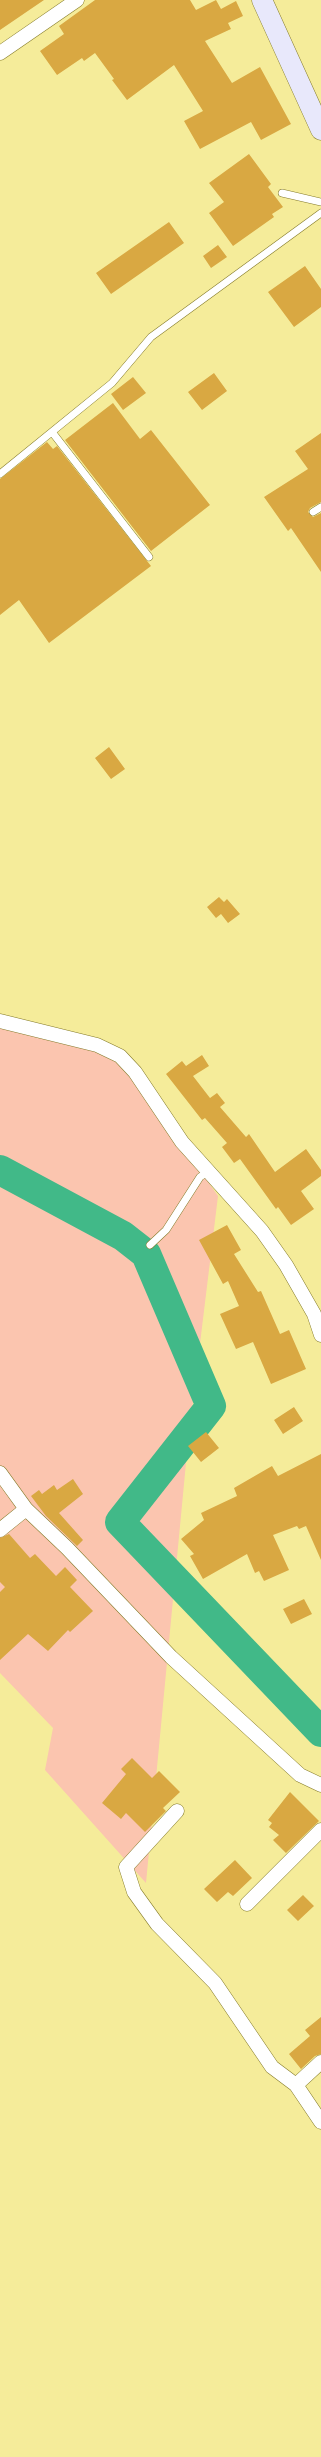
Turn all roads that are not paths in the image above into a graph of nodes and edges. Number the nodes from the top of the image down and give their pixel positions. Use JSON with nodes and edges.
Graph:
{"nodes":[{"id":1,"x":77,"y":0,"type":"edge"},
{"id":2,"x":262,"y":0,"type":"edge"},
{"id":3,"x":0,"y":52,"type":"edge"},
{"id":4,"x":321,"y":129,"type":"edge"},
{"id":5,"x":282,"y":193,"type":"dead end"},
{"id":6,"x":321,"y":202,"type":"edge"},
{"id":7,"x":321,"y":213,"type":"edge"},
{"id":8,"x":52,"y":432,"type":"junction"},
{"id":9,"x":0,"y":474,"type":"edge"},
{"id":10,"x":321,"y":507,"type":"edge"},
{"id":11,"x":313,"y":512,"type":"dead end"},
{"id":12,"x":149,"y":558,"type":"dead end"},
{"id":13,"x":0,"y":1021,"type":"edge"},
{"id":14,"x":209,"y":1171,"type":"junction"},
{"id":15,"x":150,"y":1245,"type":"dead end"},
{"id":16,"x":321,"y":1335,"type":"edge"},
{"id":17,"x":0,"y":1473,"type":"edge"},
{"id":18,"x":26,"y":1509,"type":"junction"},
{"id":19,"x":0,"y":1530,"type":"edge"},
{"id":20,"x":321,"y":1785,"type":"edge"},
{"id":21,"x":177,"y":1811,"type":"dead end"},
{"id":22,"x":321,"y":1830,"type":"edge"},
{"id":23,"x":246,"y":1904,"type":"dead end"},
{"id":24,"x":321,"y":2062,"type":"edge"},
{"id":25,"x":296,"y":2085,"type":"junction"},
{"id":26,"x":321,"y":2122,"type":"edge"}],
"edges":[{"from":1,"to":3,"type":"street"},
{"from":2,"to":4,"type":"main road"},
{"from":5,"to":6,"type":"lane"},
{"from":7,"to":8,"type":"lane"},
{"from":8,"to":9,"type":"lane"},
{"from":8,"to":12,"type":"lane"},
{"from":10,"to":11,"type":"lane"},
{"from":13,"to":14,"type":"street"},
{"from":14,"to":15,"type":"lane"},
{"from":14,"to":16,"type":"street"},
{"from":17,"to":18,"type":"street"},
{"from":18,"to":19,"type":"street"},
{"from":18,"to":20,"type":"street"},
{"from":21,"to":25,"type":"street"},
{"from":22,"to":23,"type":"street"},
{"from":24,"to":25,"type":"street"},
{"from":25,"to":26,"type":"street"}]}
